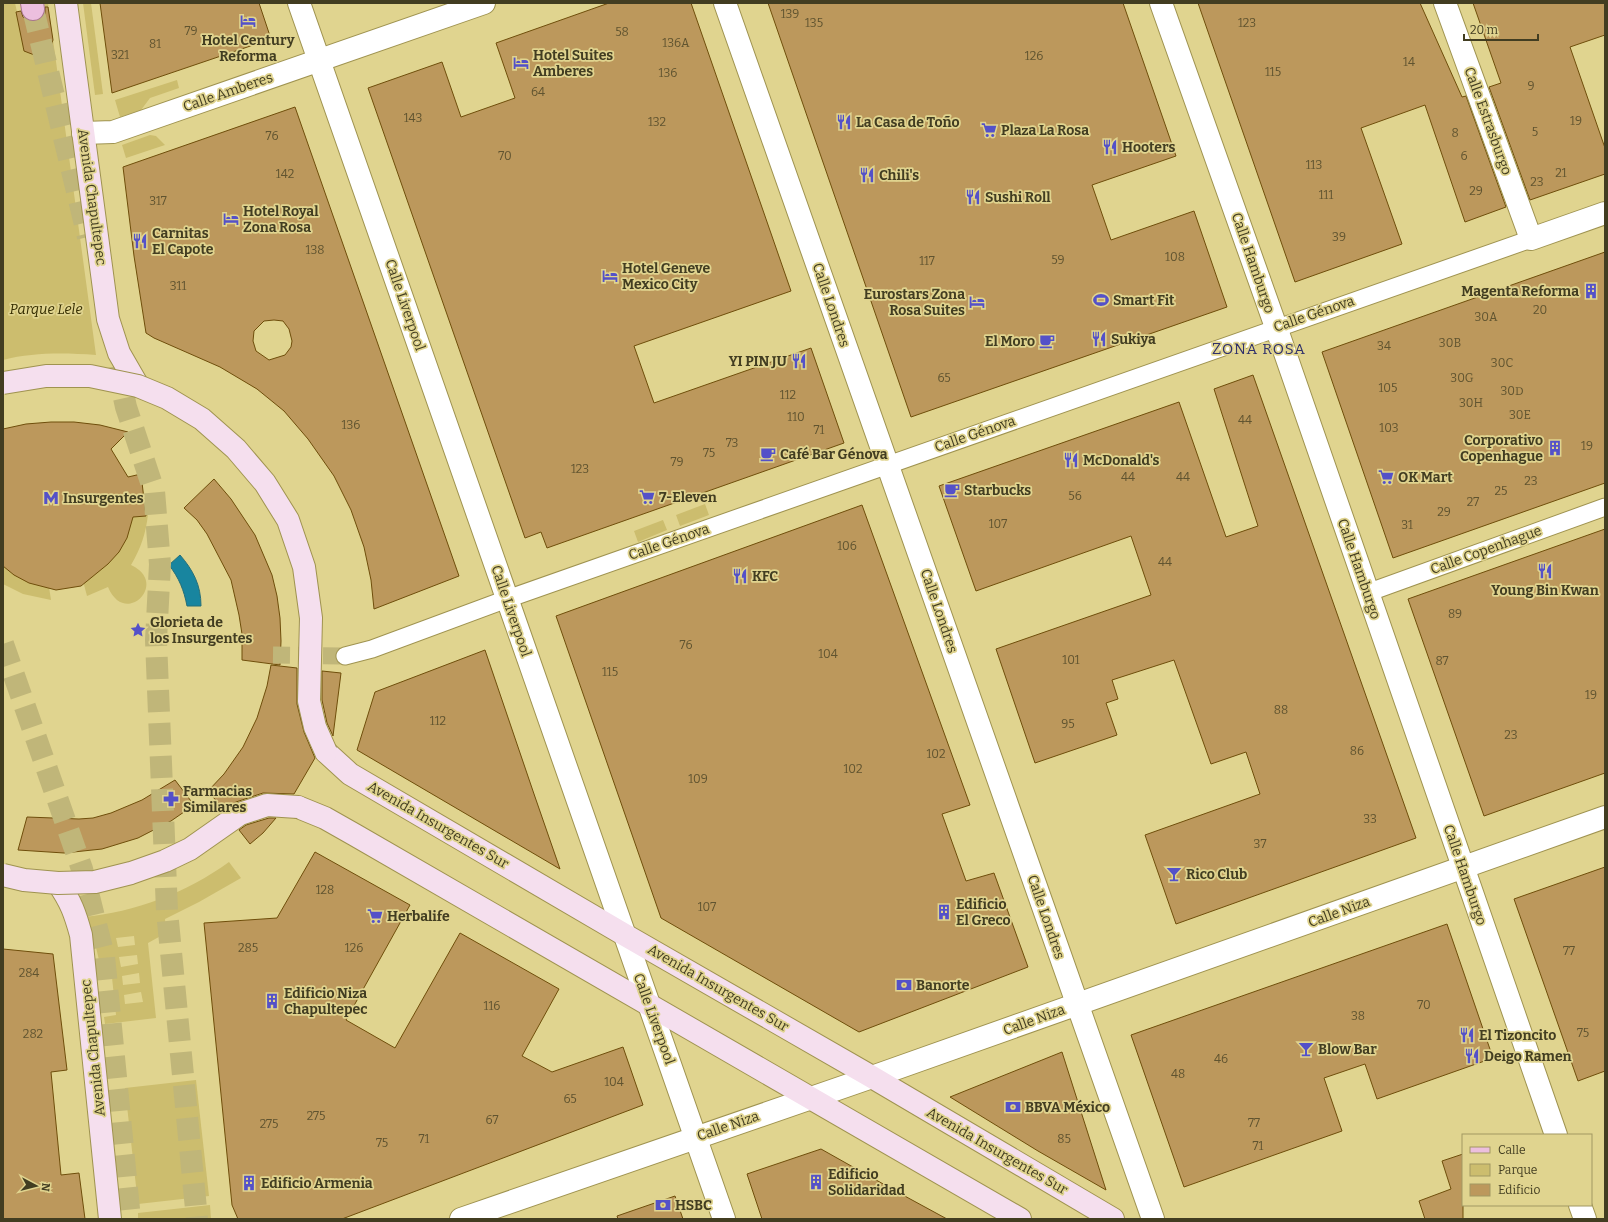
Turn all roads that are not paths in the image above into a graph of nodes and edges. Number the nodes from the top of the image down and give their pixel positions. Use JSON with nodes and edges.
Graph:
{"nodes":[{"id":1,"x":66,"y":3,"type":"edge"},
{"id":2,"x":299,"y":3,"type":"edge"},
{"id":3,"x":484,"y":3,"type":"edge"},
{"id":4,"x":725,"y":3,"type":"edge"},
{"id":5,"x":1161,"y":3,"type":"edge"},
{"id":6,"x":1445,"y":3,"type":"edge"},
{"id":7,"x":320,"y":61,"type":"junction"},
{"id":8,"x":84,"y":133,"type":"junction"},
{"id":9,"x":1605,"y":213,"type":"edge"},
{"id":10,"x":1531,"y":239,"type":"junction"},
{"id":11,"x":1276,"y":327,"type":"junction"},
{"id":12,"x":3,"y":384,"type":"edge"},
{"id":13,"x":138,"y":386,"type":"junction"},
{"id":14,"x":887,"y":465,"type":"junction"},
{"id":15,"x":1605,"y":507,"type":"edge"},
{"id":16,"x":1367,"y":593,"type":"junction"},
{"id":17,"x":507,"y":599,"type":"junction"},
{"id":18,"x":345,"y":656,"type":"tunnel mouth"},
{"id":19,"x":1605,"y":817,"type":"edge"},
{"id":20,"x":1463,"y":868,"type":"junction"},
{"id":21,"x":3,"y":875,"type":"edge"},
{"id":22,"x":58,"y":883,"type":"junction"},
{"id":23,"x":625,"y":935,"type":"junction"},
{"id":24,"x":648,"y":1004,"type":"junction"},
{"id":25,"x":1077,"y":1005,"type":"junction"},
{"id":26,"x":872,"y":1077,"type":"junction"},
{"id":27,"x":812,"y":1098,"type":"junction"},
{"id":28,"x":1556,"y":1134,"type":"edge"},
{"id":29,"x":696,"y":1137,"type":"junction"},
{"id":30,"x":1580,"y":1206,"type":"edge"},
{"id":31,"x":110,"y":1219,"type":"edge"},
{"id":32,"x":461,"y":1219,"type":"edge"},
{"id":33,"x":724,"y":1219,"type":"edge"},
{"id":34,"x":1020,"y":1219,"type":"edge"},
{"id":35,"x":1113,"y":1219,"type":"edge"},
{"id":36,"x":1153,"y":1219,"type":"edge"},
{"id":37,"x":1585,"y":1219,"type":"edge"}],
"edges":[{"from":1,"to":8,"type":"main road","name":"Avenida Chapultepec"},
{"from":2,"to":7,"type":"street","name":"Calle Liverpool"},
{"from":3,"to":7,"type":"street","name":"Calle Amberes"},
{"from":4,"to":14,"type":"street","name":"Calle Londres"},
{"from":5,"to":11,"type":"street","name":"Calle Hamburgo"},
{"from":6,"to":10,"type":"street","name":"Calle Estrasburgo"},
{"from":7,"to":8,"type":"street","name":"Calle Amberes"},
{"from":7,"to":17,"type":"street","name":"Calle Liverpool"},
{"from":8,"to":13,"type":"main road","name":"Avenida Chapultepec"},
{"from":9,"to":10,"type":"street","name":"Calle Génova"},
{"from":10,"to":11,"type":"street","name":"Calle Génova"},
{"from":11,"to":14,"type":"street","name":"Calle Génova"},
{"from":11,"to":16,"type":"street","name":"Calle Hamburgo"},
{"from":12,"to":13,"type":"main road","bridge":true},
{"from":13,"to":23,"type":"main road","name":"Avenida Insurgentes Sur","bridge":true},
{"from":14,"to":17,"type":"street","name":"Calle Génova"},
{"from":14,"to":25,"type":"street","name":"Calle Londres"},
{"from":15,"to":16,"type":"street","name":"Calle Copenhague"},
{"from":16,"to":20,"type":"street","name":"Calle Hamburgo"},
{"from":17,"to":18,"type":"street","name":"Calle Génova"},
{"from":17,"to":23,"type":"street","name":"Calle Liverpool"},
{"from":19,"to":20,"type":"street","name":"Calle Niza"},
{"from":20,"to":25,"type":"street","name":"Calle Niza"},
{"from":20,"to":28,"type":"street","name":"Calle Hamburgo"},
{"from":21,"to":22,"type":"main road","bridge":true},
{"from":22,"to":24,"type":"main road","bridge":true},
{"from":22,"to":31,"type":"main road","name":"Avenida Chapultepec"},
{"from":23,"to":24,"type":"street","name":"Calle Liverpool"},
{"from":23,"to":26,"type":"main road","name":"Avenida Insurgentes Sur"},
{"from":24,"to":27,"type":"main road"},
{"from":24,"to":29,"type":"street","name":"Calle Liverpool"},
{"from":25,"to":26,"type":"street","name":"Calle Niza"},
{"from":25,"to":36,"type":"street","name":"Calle Londres"},
{"from":26,"to":27,"type":"street","name":"Calle Niza"},
{"from":26,"to":35,"type":"main road","name":"Avenida Insurgentes Sur"},
{"from":27,"to":29,"type":"street","name":"Calle Niza"},
{"from":27,"to":34,"type":"main road"},
{"from":29,"to":32,"type":"street","name":"Calle Niza"},
{"from":29,"to":33,"type":"street","name":"Calle Liverpool"},
{"from":30,"to":37,"type":"street"}]}
